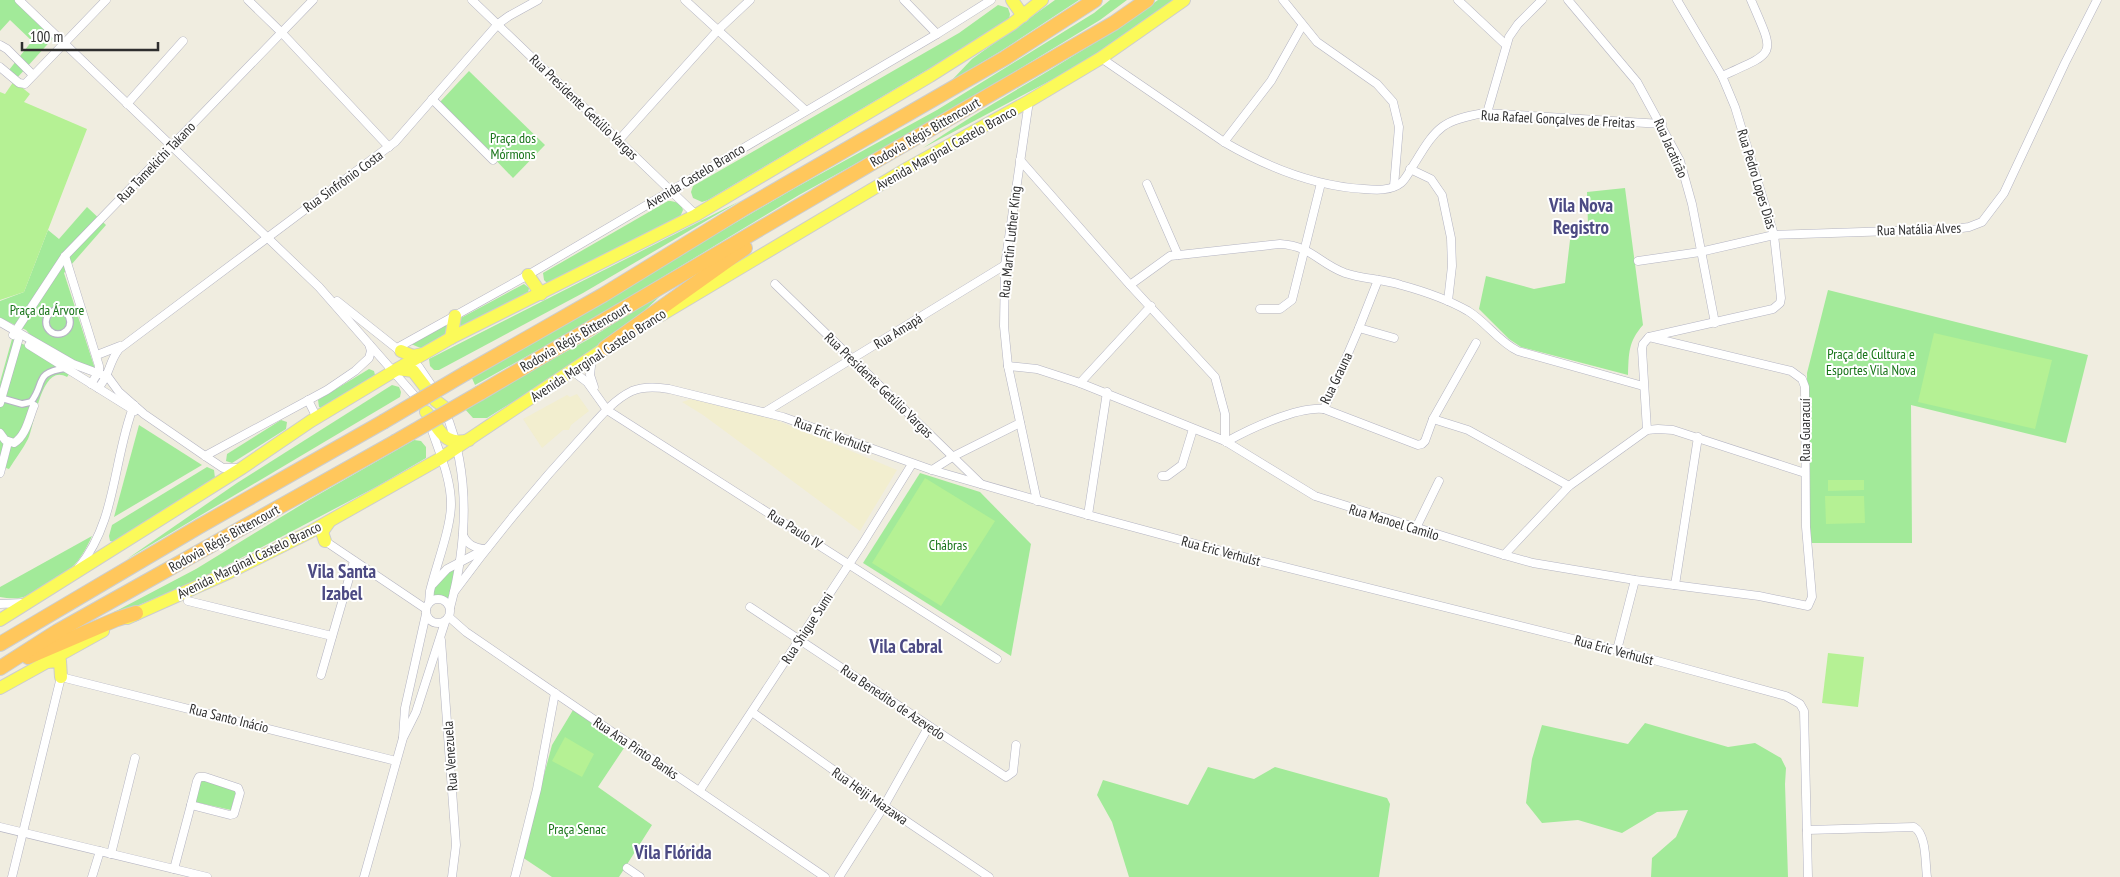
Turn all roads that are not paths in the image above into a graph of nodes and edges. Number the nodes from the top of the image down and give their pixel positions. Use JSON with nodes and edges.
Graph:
{"nodes":[{"id":1,"x":19,"y":0,"type":"edge"},
{"id":2,"x":106,"y":0,"type":"edge"},
{"id":3,"x":248,"y":0,"type":"edge"},
{"id":4,"x":313,"y":0,"type":"edge"},
{"id":5,"x":472,"y":0,"type":"edge"},
{"id":6,"x":538,"y":0,"type":"edge"},
{"id":7,"x":685,"y":0,"type":"edge"},
{"id":8,"x":750,"y":0,"type":"edge"},
{"id":9,"x":904,"y":0,"type":"edge"},
{"id":10,"x":990,"y":0,"type":"edge"},
{"id":11,"x":1012,"y":0,"type":"edge"},
{"id":12,"x":1042,"y":0,"type":"edge"},
{"id":13,"x":1095,"y":0,"type":"edge"},
{"id":14,"x":1147,"y":0,"type":"edge"},
{"id":15,"x":1184,"y":0,"type":"edge"},
{"id":16,"x":1283,"y":0,"type":"edge"},
{"id":17,"x":1458,"y":0,"type":"edge"},
{"id":18,"x":1542,"y":0,"type":"edge"},
{"id":19,"x":1568,"y":0,"type":"edge"},
{"id":20,"x":1677,"y":0,"type":"edge"},
{"id":21,"x":1751,"y":0,"type":"edge"},
{"id":22,"x":2097,"y":0,"type":"edge"},
{"id":23,"x":1023,"y":16,"type":"junction"},
{"id":24,"x":498,"y":24,"type":"junction"},
{"id":25,"x":1302,"y":26,"type":"junction"},
{"id":26,"x":718,"y":30,"type":"junction"},
{"id":27,"x":282,"y":33,"type":"junction"},
{"id":28,"x":936,"y":34,"type":"junction"},
{"id":29,"x":183,"y":41,"type":"dead end"},
{"id":30,"x":63,"y":42,"type":"junction"},
{"id":31,"x":0,"y":45,"type":"edge"},
{"id":32,"x":1506,"y":45,"type":"junction"},
{"id":33,"x":1102,"y":58,"type":"junction"},
{"id":34,"x":0,"y":68,"type":"edge"},
{"id":35,"x":32,"y":75,"type":"junction"},
{"id":36,"x":1722,"y":76,"type":"junction"},
{"id":37,"x":432,"y":99,"type":"junction"},
{"id":38,"x":1029,"y":101,"type":"junction"},
{"id":39,"x":127,"y":104,"type":"junction"},
{"id":40,"x":805,"y":110,"type":"junction"},
{"id":41,"x":1487,"y":113,"type":"junction"},
{"id":42,"x":1662,"y":124,"type":"junction"},
{"id":43,"x":620,"y":140,"type":"junction"},
{"id":44,"x":1224,"y":142,"type":"junction"},
{"id":45,"x":172,"y":147,"type":"junction"},
{"id":46,"x":389,"y":147,"type":"junction"},
{"id":47,"x":884,"y":156,"type":"junction"},
{"id":48,"x":493,"y":160,"type":"dead end"},
{"id":49,"x":1020,"y":160,"type":"junction"},
{"id":50,"x":1410,"y":169,"type":"junction"},
{"id":51,"x":1321,"y":183,"type":"junction"},
{"id":52,"x":1147,"y":184,"type":"dead end"},
{"id":53,"x":1394,"y":186,"type":"junction"},
{"id":54,"x":671,"y":190,"type":"junction"},
{"id":55,"x":696,"y":214,"type":"junction"},
{"id":56,"x":1774,"y":235,"type":"junction"},
{"id":57,"x":267,"y":237,"type":"junction"},
{"id":58,"x":1306,"y":249,"type":"junction"},
{"id":59,"x":1700,"y":252,"type":"junction"},
{"id":60,"x":1178,"y":255,"type":"junction"},
{"id":61,"x":65,"y":256,"type":"junction"},
{"id":62,"x":1638,"y":261,"type":"dead end"},
{"id":63,"x":1005,"y":265,"type":"junction"},
{"id":64,"x":528,"y":275,"type":"junction"},
{"id":65,"x":1378,"y":280,"type":"junction"},
{"id":66,"x":775,"y":284,"type":"dead end"},
{"id":67,"x":1130,"y":285,"type":"junction"},
{"id":68,"x":320,"y":287,"type":"junction"},
{"id":69,"x":541,"y":294,"type":"junction"},
{"id":70,"x":1448,"y":301,"type":"junction"},
{"id":71,"x":1151,"y":306,"type":"junction"},
{"id":72,"x":1260,"y":309,"type":"dead end"},
{"id":73,"x":455,"y":316,"type":"junction"},
{"id":74,"x":69,"y":323,"type":"joint"},
{"id":75,"x":1715,"y":323,"type":"junction"},
{"id":76,"x":0,"y":324,"type":"edge"},
{"id":77,"x":1360,"y":328,"type":"junction"},
{"id":78,"x":16,"y":335,"type":"junction"},
{"id":79,"x":1649,"y":337,"type":"junction"},
{"id":80,"x":451,"y":338,"type":"junction"},
{"id":81,"x":1394,"y":338,"type":"dead end"},
{"id":82,"x":367,"y":340,"type":"junction"},
{"id":83,"x":129,"y":342,"type":"junction"},
{"id":84,"x":1476,"y":343,"type":"dead end"},
{"id":85,"x":605,"y":348,"type":"junction"},
{"id":86,"x":399,"y":350,"type":"junction"},
{"id":87,"x":425,"y":353,"type":"junction"},
{"id":88,"x":97,"y":355,"type":"junction"},
{"id":89,"x":592,"y":357,"type":"junction"},
{"id":90,"x":852,"y":359,"type":"junction"},
{"id":91,"x":412,"y":361,"type":"junction"},
{"id":92,"x":1008,"y":366,"type":"junction"},
{"id":93,"x":66,"y":368,"type":"junction"},
{"id":94,"x":396,"y":370,"type":"junction"},
{"id":95,"x":571,"y":370,"type":"junction"},
{"id":96,"x":98,"y":374,"type":"junction"},
{"id":97,"x":107,"y":376,"type":"junction"},
{"id":98,"x":1080,"y":382,"type":"junction"},
{"id":99,"x":94,"y":386,"type":"junction"},
{"id":100,"x":1644,"y":386,"type":"junction"},
{"id":101,"x":1107,"y":392,"type":"junction"},
{"id":102,"x":596,"y":396,"type":"junction"},
{"id":103,"x":0,"y":400,"type":"edge"},
{"id":104,"x":308,"y":400,"type":"junction"},
{"id":105,"x":34,"y":406,"type":"dead end"},
{"id":106,"x":444,"y":407,"type":"junction"},
{"id":107,"x":133,"y":408,"type":"junction"},
{"id":108,"x":1324,"y":409,"type":"junction"},
{"id":109,"x":607,"y":410,"type":"junction"},
{"id":110,"x":426,"y":412,"type":"junction"},
{"id":111,"x":765,"y":412,"type":"junction"},
{"id":112,"x":317,"y":418,"type":"junction"},
{"id":113,"x":1433,"y":419,"type":"junction"},
{"id":114,"x":1020,"y":423,"type":"junction"},
{"id":115,"x":1193,"y":429,"type":"junction"},
{"id":116,"x":1647,"y":430,"type":"junction"},
{"id":117,"x":0,"y":432,"type":"edge"},
{"id":118,"x":1698,"y":438,"type":"junction"},
{"id":119,"x":8,"y":442,"type":"junction"},
{"id":120,"x":1226,"y":442,"type":"junction"},
{"id":121,"x":457,"y":445,"type":"junction"},
{"id":122,"x":204,"y":456,"type":"junction"},
{"id":123,"x":954,"y":456,"type":"junction"},
{"id":124,"x":441,"y":458,"type":"junction"},
{"id":125,"x":912,"y":464,"type":"junction"},
{"id":126,"x":242,"y":468,"type":"junction"},
{"id":127,"x":932,"y":470,"type":"junction"},
{"id":128,"x":0,"y":473,"type":"edge"},
{"id":129,"x":1805,"y":473,"type":"junction"},
{"id":130,"x":1162,"y":476,"type":"dead end"},
{"id":131,"x":1439,"y":481,"type":"dead end"},
{"id":132,"x":983,"y":486,"type":"junction"},
{"id":133,"x":1569,"y":486,"type":"junction"},
{"id":134,"x":1037,"y":501,"type":"junction"},
{"id":135,"x":1088,"y":516,"type":"junction"},
{"id":136,"x":332,"y":520,"type":"junction"},
{"id":137,"x":1416,"y":528,"type":"junction"},
{"id":138,"x":463,"y":532,"type":"junction"},
{"id":139,"x":302,"y":536,"type":"junction"},
{"id":140,"x":326,"y":541,"type":"junction"},
{"id":141,"x":487,"y":548,"type":"junction"},
{"id":142,"x":1504,"y":555,"type":"junction"},
{"id":143,"x":354,"y":560,"type":"junction"},
{"id":144,"x":461,"y":561,"type":"junction"},
{"id":145,"x":849,"y":563,"type":"junction"},
{"id":146,"x":74,"y":572,"type":"junction"},
{"id":147,"x":1635,"y":580,"type":"junction"},
{"id":148,"x":1675,"y":585,"type":"junction"},
{"id":149,"x":430,"y":591,"type":"junction"},
{"id":150,"x":454,"y":592,"type":"junction"},
{"id":151,"x":31,"y":601,"type":"junction"},
{"id":152,"x":188,"y":601,"type":"dead end"},
{"id":153,"x":0,"y":604,"type":"edge"},
{"id":154,"x":1804,"y":606,"type":"joint"},
{"id":155,"x":750,"y":607,"type":"dead end"},
{"id":156,"x":450,"y":608,"type":"junction"},
{"id":157,"x":427,"y":609,"type":"junction"},
{"id":158,"x":136,"y":613,"type":"junction"},
{"id":159,"x":0,"y":620,"type":"edge"},
{"id":160,"x":447,"y":620,"type":"junction"},
{"id":161,"x":441,"y":634,"type":"junction"},
{"id":162,"x":332,"y":636,"type":"junction"},
{"id":163,"x":799,"y":639,"type":"junction"},
{"id":164,"x":0,"y":644,"type":"edge"},
{"id":165,"x":1617,"y":650,"type":"junction"},
{"id":166,"x":997,"y":659,"type":"dead end"},
{"id":167,"x":44,"y":663,"type":"junction"},
{"id":168,"x":0,"y":669,"type":"edge"},
{"id":169,"x":321,"y":675,"type":"dead end"},
{"id":170,"x":61,"y":677,"type":"junction"},
{"id":171,"x":0,"y":688,"type":"edge"},
{"id":172,"x":555,"y":693,"type":"junction"},
{"id":173,"x":752,"y":712,"type":"junction"},
{"id":174,"x":928,"y":726,"type":"junction"},
{"id":175,"x":403,"y":738,"type":"junction"},
{"id":176,"x":1016,"y":745,"type":"dead end"},
{"id":177,"x":136,"y":758,"type":"dead end"},
{"id":178,"x":396,"y":761,"type":"junction"},
{"id":179,"x":700,"y":790,"type":"junction"},
{"id":180,"x":191,"y":805,"type":"junction"},
{"id":181,"x":884,"y":806,"type":"junction"},
{"id":182,"x":0,"y":827,"type":"edge"},
{"id":183,"x":1807,"y":830,"type":"junction"},
{"id":184,"x":23,"y":832,"type":"junction"},
{"id":185,"x":100,"y":851,"type":"junction"},
{"id":186,"x":111,"y":854,"type":"junction"},
{"id":187,"x":174,"y":868,"type":"junction"},
{"id":188,"x":627,"y":868,"type":"dead end"},
{"id":189,"x":12,"y":877,"type":"edge"},
{"id":190,"x":92,"y":877,"type":"edge"},
{"id":191,"x":207,"y":877,"type":"edge"},
{"id":192,"x":364,"y":877,"type":"edge"},
{"id":193,"x":452,"y":877,"type":"edge"},
{"id":194,"x":515,"y":877,"type":"edge"},
{"id":195,"x":640,"y":877,"type":"edge"},
{"id":196,"x":825,"y":877,"type":"edge"},
{"id":197,"x":839,"y":877,"type":"edge"},
{"id":198,"x":989,"y":877,"type":"edge"},
{"id":199,"x":1808,"y":877,"type":"edge"},
{"id":200,"x":1927,"y":877,"type":"edge"}],
"edges":[{"from":1,"to":30,"type":"street"},
{"from":2,"to":30,"type":"street"},
{"from":3,"to":27,"type":"street"},
{"from":4,"to":27,"type":"street","name":"Rua Tamekichi Takano"},
{"from":5,"to":24,"type":"street","name":"Rua Presidente Getúlio Vargas"},
{"from":6,"to":24,"type":"street","name":"Rua Sinfrônio Costa"},
{"from":7,"to":26,"type":"street"},
{"from":8,"to":26,"type":"street"},
{"from":9,"to":28,"type":"street"},
{"from":10,"to":28,"type":"street","name":"Avenida Castelo Branco"},
{"from":11,"to":23,"type":"main road"},
{"from":12,"to":23,"type":"main road"},
{"from":13,"to":164,"type":"highway","name":"Rodovia Régis Bittencourt","bridge":true},
{"from":14,"to":47,"type":"highway","name":"Rodovia Régis Bittencourt"},
{"from":15,"to":33,"type":"main road","name":"Avenida Marginal Castelo Branco"},
{"from":16,"to":25,"type":"street"},
{"from":17,"to":32,"type":"street"},
{"from":18,"to":32,"type":"street"},
{"from":19,"to":42,"type":"street","name":"Rua Jacatirão"},
{"from":20,"to":36,"type":"street","name":"Rua Pedro Lopes Dias"},
{"from":21,"to":36,"type":"street"},
{"from":22,"to":56,"type":"street","name":"Rua Natália Alves"},
{"from":23,"to":55,"type":"main road"},
{"from":24,"to":37,"type":"street","name":"Rua Sinfrônio Costa"},
{"from":24,"to":43,"type":"street","name":"Rua Presidente Getúlio Vargas"},
{"from":25,"to":44,"type":"street"},
{"from":25,"to":53,"type":"street"},
{"from":26,"to":40,"type":"street"},
{"from":26,"to":43,"type":"street"},
{"from":27,"to":45,"type":"street","name":"Rua Tamekichi Takano"},
{"from":27,"to":46,"type":"street"},
{"from":28,"to":40,"type":"street","name":"Avenida Castelo Branco"},
{"from":29,"to":39,"type":"street"},
{"from":30,"to":35,"type":"street"},
{"from":30,"to":39,"type":"street"},
{"from":31,"to":35,"type":"street"},
{"from":32,"to":41,"type":"street"},
{"from":33,"to":38,"type":"main road","name":"Avenida Marginal Castelo Branco"},
{"from":33,"to":44,"type":"street"},
{"from":34,"to":35,"type":"street"},
{"from":36,"to":56,"type":"street","name":"Rua Pedro Lopes Dias"},
{"from":37,"to":46,"type":"street","name":"Rua Sinfrônio Costa"},
{"from":37,"to":48,"type":"street"},
{"from":38,"to":49,"type":"street","name":"Rua Martin Luther King"},
{"from":38,"to":85,"type":"main road","name":"Avenida Marginal Castelo Branco"},
{"from":39,"to":45,"type":"street"},
{"from":40,"to":54,"type":"street","name":"Avenida Castelo Branco"},
{"from":41,"to":42,"type":"street","name":"Rua Rafael Gonçalves de Freitas"},
{"from":41,"to":50,"type":"street","name":"Rua Rafael Gonçalves de Freitas"},
{"from":42,"to":59,"type":"street","name":"Rua Jacatirão"},
{"from":43,"to":54,"type":"street","name":"Rua Presidente Getúlio Vargas"},
{"from":44,"to":51,"type":"street"},
{"from":45,"to":57,"type":"street"},
{"from":45,"to":61,"type":"street","name":"Rua Tamekichi Takano"},
{"from":46,"to":57,"type":"street","name":"Rua Sinfrônio Costa"},
{"from":47,"to":85,"type":"highway"},
{"from":47,"to":168,"type":"highway","name":"Rodovia Régis Bittencourt","bridge":true},
{"from":49,"to":63,"type":"street","name":"Rua Martin Luther King"},
{"from":49,"to":67,"type":"street"},
{"from":50,"to":53,"type":"street","name":"Rua Rafael Gonçalves de Freitas"},
{"from":50,"to":70,"type":"street"},
{"from":51,"to":53,"type":"street"},
{"from":51,"to":58,"type":"street"},
{"from":52,"to":60,"type":"street"},
{"from":54,"to":55,"type":"street","name":"Rua Presidente Getúlio Vargas"},
{"from":54,"to":64,"type":"street","name":"Avenida Castelo Branco"},
{"from":55,"to":69,"type":"main road"},
{"from":56,"to":59,"type":"street","name":"Rua Natália Alves"},
{"from":56,"to":75,"type":"street","name":"Rua Pedro Lopes Dias"},
{"from":57,"to":68,"type":"street"},
{"from":57,"to":83,"type":"street","name":"Rua Sinfrônio Costa"},
{"from":58,"to":60,"type":"street"},
{"from":58,"to":65,"type":"street"},
{"from":58,"to":72,"type":"street"},
{"from":59,"to":62,"type":"street","name":"Rua Natália Alves"},
{"from":59,"to":75,"type":"street","name":"Rua Jacatirão"},
{"from":60,"to":67,"type":"street"},
{"from":61,"to":78,"type":"street","name":"Rua Tamekichi Takano"},
{"from":61,"to":88,"type":"street"},
{"from":63,"to":90,"type":"street","name":"Rua Amapá"},
{"from":63,"to":92,"type":"street","name":"Rua Martin Luther King"},
{"from":64,"to":69,"type":"main road"},
{"from":64,"to":73,"type":"street","name":"Avenida Castelo Branco"},
{"from":65,"to":70,"type":"street"},
{"from":65,"to":77,"type":"street","name":"Rua Grauna"},
{"from":66,"to":90,"type":"street","name":"Rua Presidente Getúlio Vargas"},
{"from":67,"to":71,"type":"street"},
{"from":68,"to":82,"type":"street"},
{"from":68,"to":86,"type":"street"},
{"from":69,"to":80,"type":"main road"},
{"from":70,"to":100,"type":"street"},
{"from":71,"to":98,"type":"street"},
{"from":71,"to":120,"type":"street"},
{"from":73,"to":80,"type":"main road"},
{"from":73,"to":86,"type":"street","name":"Avenida Castelo Branco"},
{"from":74,"to":74,"type":"street"},
{"from":75,"to":79,"type":"street"},
{"from":76,"to":78,"type":"street"},
{"from":77,"to":81,"type":"street"},
{"from":77,"to":108,"type":"street","name":"Rua Grauna"},
{"from":78,"to":93,"type":"street"},
{"from":78,"to":96,"type":"street"},
{"from":78,"to":103,"type":"street","name":"Rua Tamekichi Takano"},
{"from":79,"to":100,"type":"street"},
{"from":79,"to":129,"type":"street","name":"Rua Guaracuí"},
{"from":80,"to":87,"type":"main road"},
{"from":82,"to":94,"type":"street"},
{"from":82,"to":104,"type":"street"},
{"from":83,"to":88,"type":"street","name":"Rua Sinfrônio Costa"},
{"from":83,"to":97,"type":"street","name":"Rua Sinfrônio Costa"},
{"from":84,"to":113,"type":"street"},
{"from":85,"to":89,"type":"main road","name":"Avenida Marginal Castelo Branco"},
{"from":86,"to":87,"type":"main road"},
{"from":86,"to":91,"type":"street"},
{"from":87,"to":91,"type":"main road"},
{"from":88,"to":96,"type":"street"},
{"from":89,"to":95,"type":"main road","name":"Avenida Marginal Castelo Branco"},
{"from":89,"to":102,"type":"street","name":"Rua Paulo IV"},
{"from":90,"to":111,"type":"street","name":"Rua Amapá"},
{"from":90,"to":123,"type":"street","name":"Rua Presidente Getúlio Vargas"},
{"from":91,"to":94,"type":"main road"},
{"from":91,"to":106,"type":"street"},
{"from":92,"to":98,"type":"street","name":"Rua Manoel Camilo"},
{"from":92,"to":114,"type":"street","name":"Rua Martin Luther King"},
{"from":93,"to":99,"type":"street"},
{"from":93,"to":103,"type":"street"},
{"from":94,"to":106,"type":"main road"},
{"from":94,"to":110,"type":"street"},
{"from":94,"to":112,"type":"main road"},
{"from":95,"to":102,"type":"street","name":"Rua Paulo IV"},
{"from":95,"to":121,"type":"main road","name":"Avenida Marginal Castelo Branco"},
{"from":96,"to":97,"type":"street"},
{"from":96,"to":99,"type":"street"},
{"from":97,"to":99,"type":"street","name":"Rua Sinfrônio Costa"},
{"from":97,"to":107,"type":"street"},
{"from":98,"to":101,"type":"street","name":"Rua Manoel Camilo"},
{"from":99,"to":107,"type":"street"},
{"from":100,"to":116,"type":"street"},
{"from":101,"to":115,"type":"street","name":"Rua Manoel Camilo"},
{"from":101,"to":135,"type":"street"},
{"from":102,"to":109,"type":"street","name":"Rua Paulo IV"},
{"from":104,"to":112,"type":"street"},
{"from":104,"to":122,"type":"street"},
{"from":105,"to":119,"type":"street"},
{"from":106,"to":121,"type":"street"},
{"from":107,"to":122,"type":"street"},
{"from":107,"to":146,"type":"street"},
{"from":108,"to":113,"type":"street"},
{"from":108,"to":120,"type":"street","name":"Rua Grauna"},
{"from":109,"to":111,"type":"street","name":"Rua Eric Verhulst"},
{"from":109,"to":141,"type":"street","name":"Rua Eric Verhulst"},
{"from":109,"to":145,"type":"street","name":"Rua Paulo IV"},
{"from":110,"to":121,"type":"main road"},
{"from":110,"to":124,"type":"street"},
{"from":111,"to":125,"type":"street","name":"Rua Eric Verhulst"},
{"from":112,"to":126,"type":"main road"},
{"from":113,"to":133,"type":"street"},
{"from":114,"to":123,"type":"street"},
{"from":114,"to":134,"type":"street","name":"Rua Martin Luther King"},
{"from":115,"to":120,"type":"street","name":"Rua Manoel Camilo"},
{"from":115,"to":130,"type":"street"},
{"from":116,"to":118,"type":"street"},
{"from":116,"to":133,"type":"street"},
{"from":117,"to":119,"type":"street"},
{"from":118,"to":129,"type":"street"},
{"from":118,"to":148,"type":"street"},
{"from":119,"to":128,"type":"street"},
{"from":120,"to":137,"type":"street","name":"Rua Manoel Camilo"},
{"from":121,"to":124,"type":"main road","name":"Avenida Marginal Castelo Branco"},
{"from":121,"to":138,"type":"street"},
{"from":122,"to":126,"type":"street"},
{"from":123,"to":127,"type":"street"},
{"from":123,"to":132,"type":"street","name":"Rua Presidente Getúlio Vargas"},
{"from":124,"to":136,"type":"main road","name":"Avenida Marginal Castelo Branco"},
{"from":124,"to":149,"type":"street"},
{"from":125,"to":127,"type":"street","name":"Rua Eric Verhulst"},
{"from":125,"to":145,"type":"street","name":"Rua Shigue Sumi"},
{"from":126,"to":146,"type":"main road"},
{"from":127,"to":132,"type":"street","name":"Rua Eric Verhulst"},
{"from":129,"to":154,"type":"street","name":"Rua Guaracuí"},
{"from":131,"to":137,"type":"street"},
{"from":132,"to":134,"type":"street","name":"Rua Eric Verhulst"},
{"from":133,"to":142,"type":"street"},
{"from":134,"to":135,"type":"street","name":"Rua Eric Verhulst"},
{"from":135,"to":165,"type":"street","name":"Rua Eric Verhulst"},
{"from":136,"to":139,"type":"main road","name":"Avenida Marginal Castelo Branco"},
{"from":136,"to":140,"type":"main road"},
{"from":137,"to":142,"type":"street","name":"Rua Manoel Camilo"},
{"from":138,"to":141,"type":"street"},
{"from":138,"to":144,"type":"street"},
{"from":139,"to":140,"type":"main road"},
{"from":139,"to":158,"type":"main road","name":"Avenida Marginal Castelo Branco"},
{"from":140,"to":143,"type":"street"},
{"from":141,"to":144,"type":"street"},
{"from":141,"to":150,"type":"street","name":"Rua Eric Verhulst"},
{"from":142,"to":147,"type":"street","name":"Rua Manoel Camilo"},
{"from":143,"to":157,"type":"street"},
{"from":143,"to":162,"type":"street"},
{"from":144,"to":149,"type":"street"},
{"from":144,"to":150,"type":"street"},
{"from":145,"to":163,"type":"street","name":"Rua Shigue Sumi"},
{"from":145,"to":166,"type":"street","name":"Rua Paulo IV"},
{"from":146,"to":151,"type":"main road"},
{"from":147,"to":148,"type":"street","name":"Rua Manoel Camilo"},
{"from":147,"to":165,"type":"street"},
{"from":148,"to":154,"type":"street","name":"Rua Manoel Camilo"},
{"from":149,"to":157,"type":"street"},
{"from":150,"to":156,"type":"street"},
{"from":151,"to":153,"type":"street"},
{"from":151,"to":159,"type":"main road"},
{"from":152,"to":162,"type":"street"},
{"from":155,"to":163,"type":"street","name":"Rua Benedito de Azevedo"},
{"from":156,"to":157,"type":"street"},
{"from":156,"to":160,"type":"street"},
{"from":157,"to":160,"type":"street"},
{"from":157,"to":175,"type":"street"},
{"from":158,"to":167,"type":"main road","name":"Avenida Marginal Castelo Branco"},
{"from":158,"to":168,"type":"highway"},
{"from":160,"to":161,"type":"street"},
{"from":160,"to":172,"type":"street","name":"Rua Ana Pinto Banks"},
{"from":161,"to":175,"type":"street"},
{"from":161,"to":193,"type":"street","name":"Rua Venezuela"},
{"from":162,"to":169,"type":"street"},
{"from":163,"to":173,"type":"street","name":"Rua Shigue Sumi"},
{"from":163,"to":174,"type":"street","name":"Rua Benedito de Azevedo"},
{"from":165,"to":183,"type":"street","name":"Rua Eric Verhulst"},
{"from":167,"to":170,"type":"main road"},
{"from":167,"to":171,"type":"main road","name":"Avenida Marginal Castelo Branco"},
{"from":170,"to":178,"type":"street","name":"Rua Santo Inácio"},
{"from":170,"to":184,"type":"street"},
{"from":172,"to":179,"type":"street","name":"Rua Ana Pinto Banks"},
{"from":172,"to":194,"type":"street"},
{"from":173,"to":179,"type":"street","name":"Rua Shigue Sumi"},
{"from":173,"to":181,"type":"street","name":"Rua Heiji Miazawa"},
{"from":174,"to":176,"type":"street","name":"Rua Benedito de Azevedo"},
{"from":174,"to":181,"type":"street"},
{"from":175,"to":178,"type":"street"},
{"from":177,"to":186,"type":"street"},
{"from":178,"to":192,"type":"street"},
{"from":179,"to":196,"type":"street","name":"Rua Ana Pinto Banks"},
{"from":180,"to":180,"type":"street"},
{"from":180,"to":187,"type":"street"},
{"from":181,"to":197,"type":"street"},
{"from":181,"to":198,"type":"street","name":"Rua Heiji Miazawa"},
{"from":182,"to":184,"type":"street"},
{"from":183,"to":199,"type":"street"},
{"from":183,"to":200,"type":"street"},
{"from":184,"to":185,"type":"street"},
{"from":184,"to":189,"type":"street"},
{"from":185,"to":186,"type":"street"},
{"from":185,"to":190,"type":"street"},
{"from":186,"to":187,"type":"street"},
{"from":187,"to":191,"type":"street"},
{"from":188,"to":195,"type":"street"}]}
